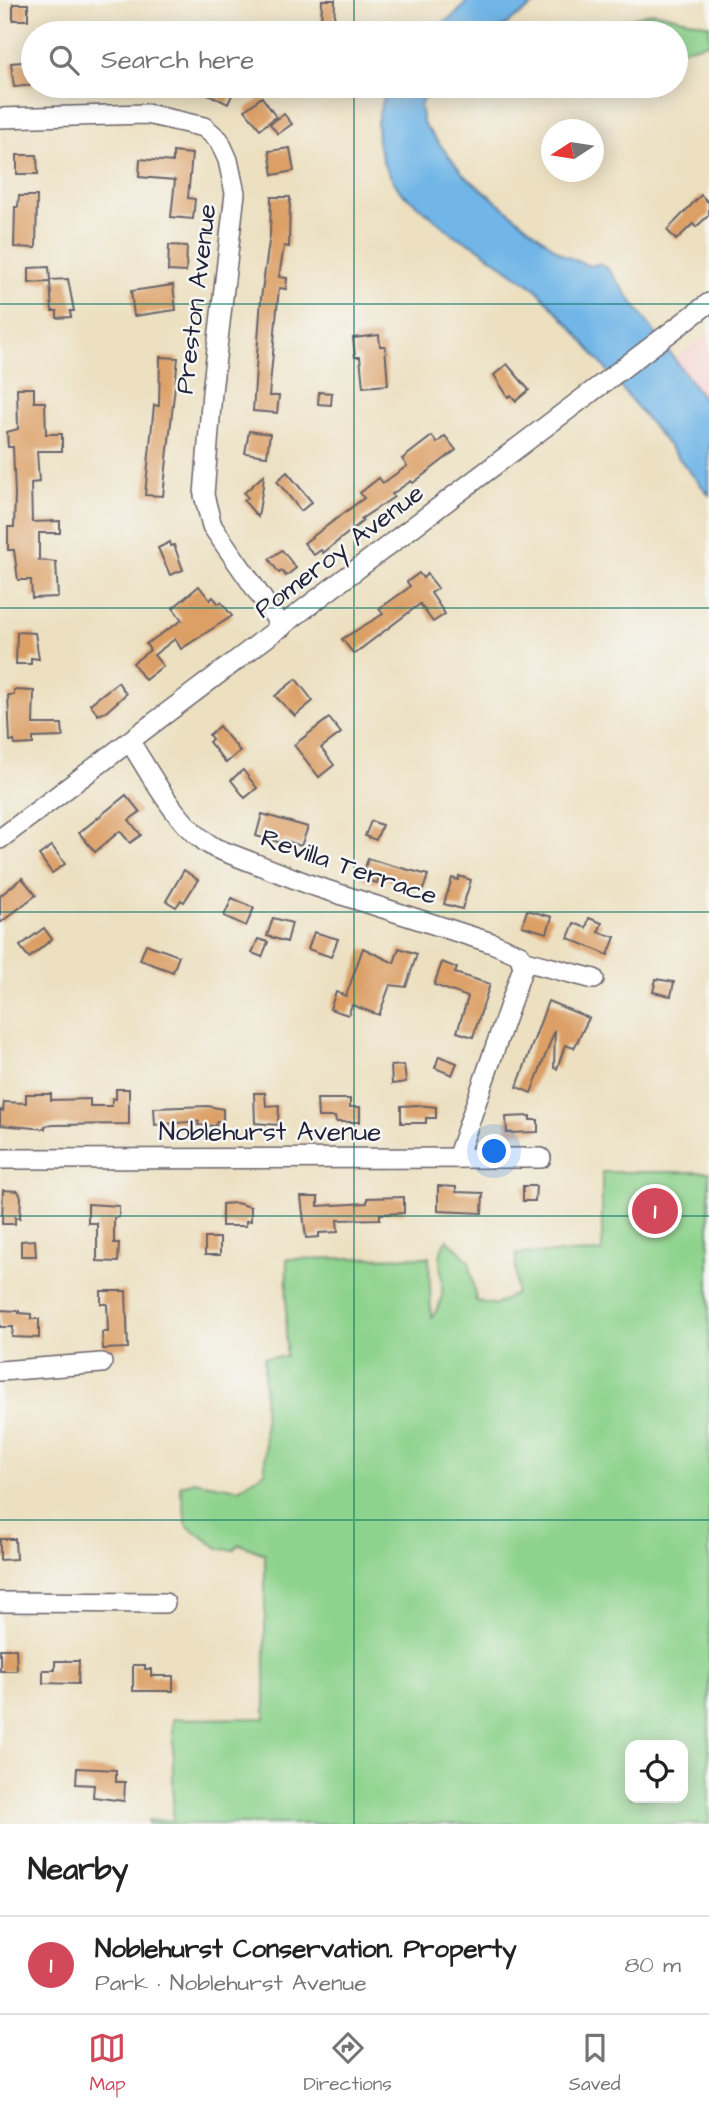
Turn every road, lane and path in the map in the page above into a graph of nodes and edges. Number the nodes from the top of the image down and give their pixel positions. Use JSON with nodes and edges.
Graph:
{"nodes":[{"id":1,"x":0,"y":118,"type":"edge"},
{"id":2,"x":709,"y":303,"type":"edge"},
{"id":3,"x":282,"y":627,"type":"junction"},
{"id":4,"x":130,"y":742,"type":"junction"},
{"id":5,"x":0,"y":839,"type":"edge"},
{"id":6,"x":521,"y":960,"type":"junction"},
{"id":7,"x":594,"y":979,"type":"dead end"},
{"id":8,"x":457,"y":1158,"type":"junction"},
{"id":9,"x":541,"y":1158,"type":"dead end"},
{"id":10,"x":0,"y":1159,"type":"edge"},
{"id":11,"x":102,"y":1363,"type":"dead end"},
{"id":12,"x":0,"y":1371,"type":"edge"},
{"id":13,"x":0,"y":1602,"type":"edge"},
{"id":14,"x":165,"y":1603,"type":"dead end"}],
"edges":[{"from":1,"to":3,"type":"street","name":"Preston Avenue"},
{"from":2,"to":3,"type":"street","name":"Pomeroy Avenue"},
{"from":3,"to":4,"type":"street","name":"Pomeroy Avenue"},
{"from":4,"to":5,"type":"street","name":"Pomeroy Avenue"},
{"from":4,"to":6,"type":"street","name":"Revilla Terrace"},
{"from":6,"to":7,"type":"street","name":"Revilla Terrace"},
{"from":6,"to":8,"type":"street"},
{"from":8,"to":9,"type":"street","name":"Noblehurst Avenue"},
{"from":8,"to":10,"type":"street","name":"Noblehurst Avenue"},
{"from":11,"to":12,"type":"street"},
{"from":13,"to":14,"type":"street"}]}
